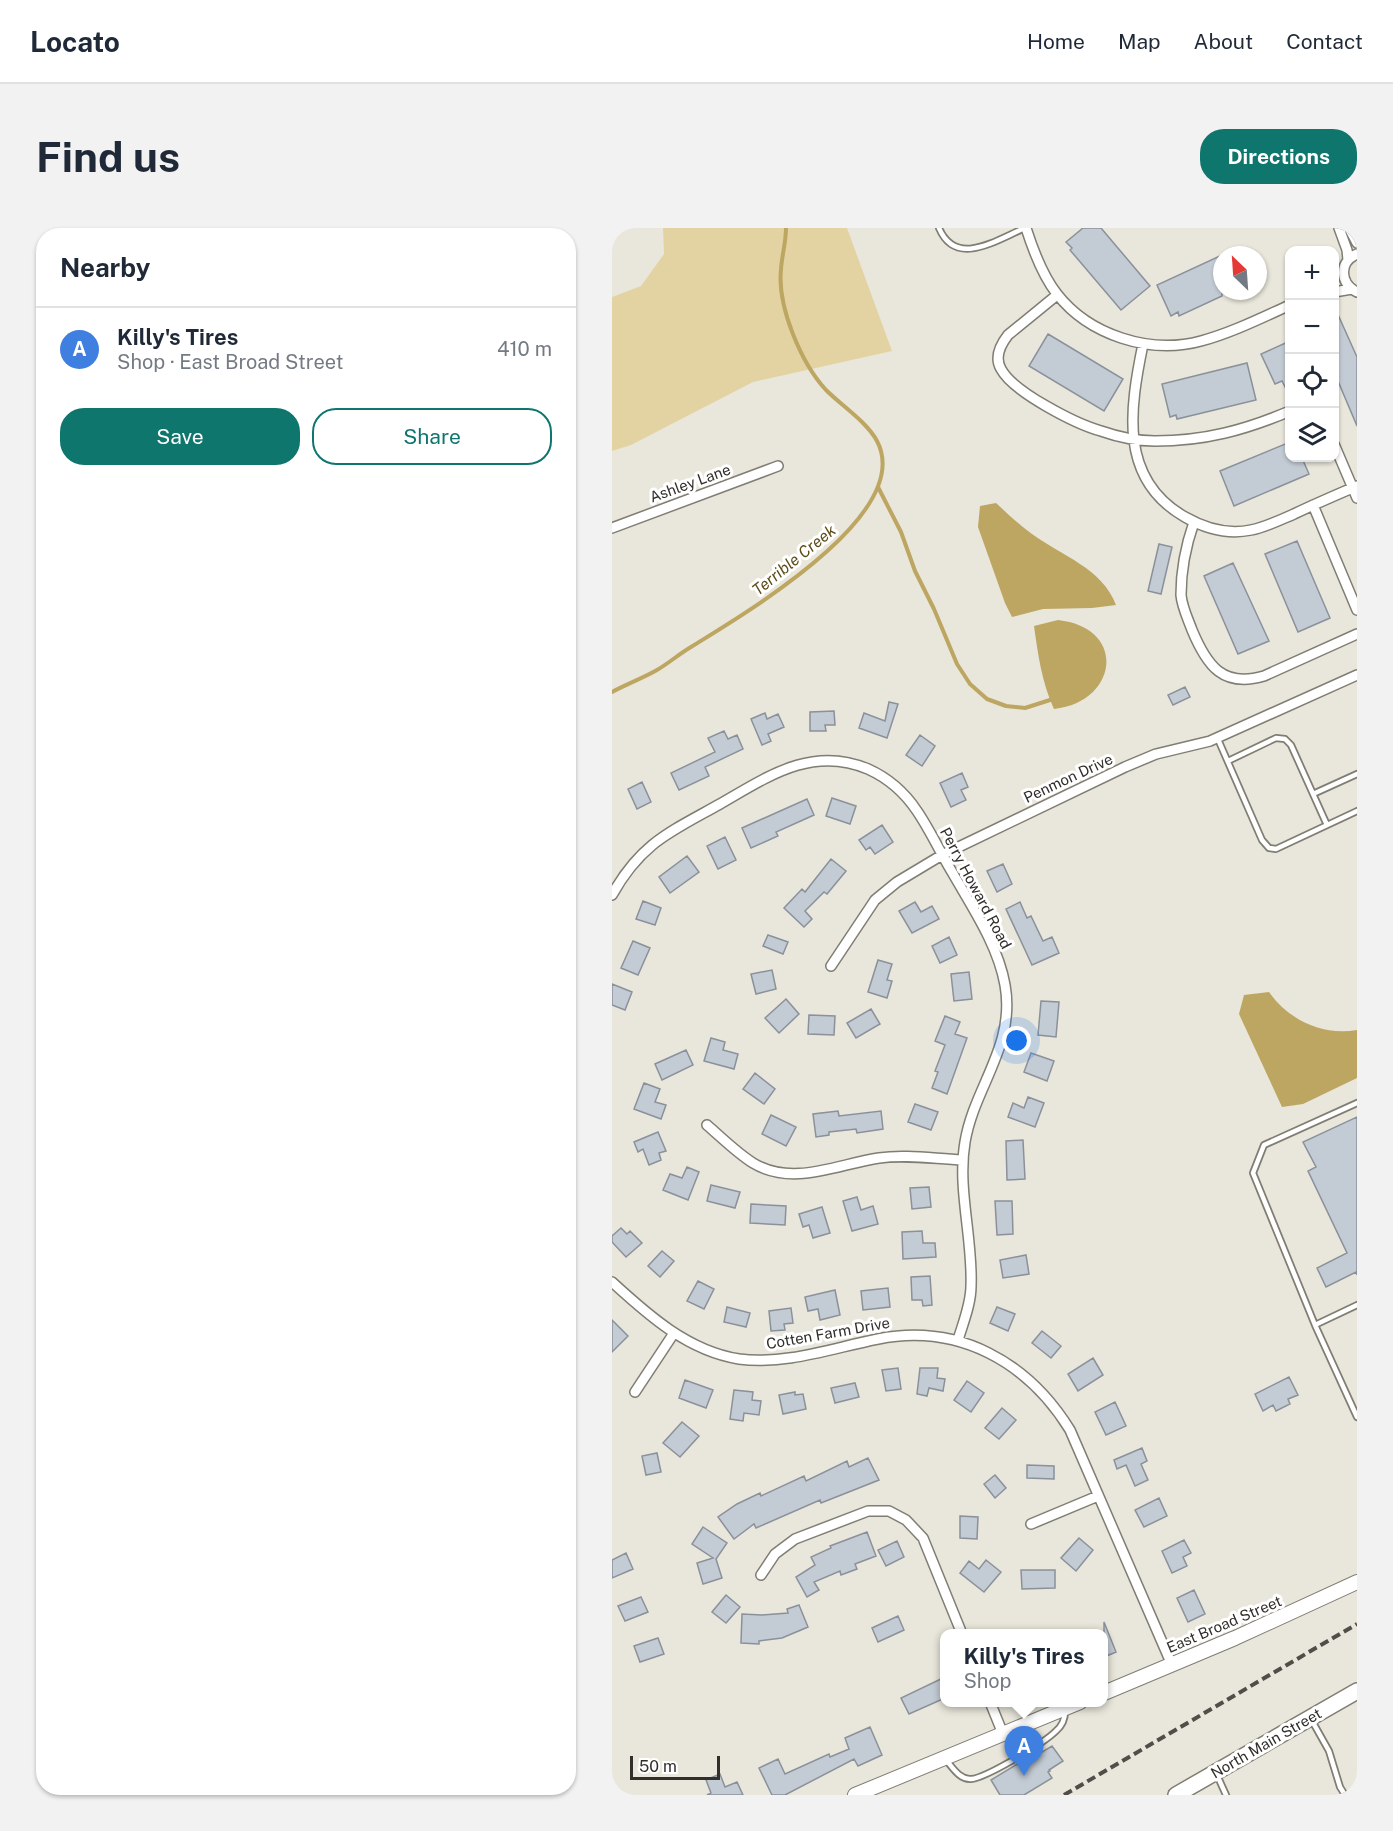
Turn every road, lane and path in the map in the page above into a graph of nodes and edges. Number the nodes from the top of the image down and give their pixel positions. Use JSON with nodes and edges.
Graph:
{"nodes":[{"id":1,"x":939,"y":228,"type":"edge"},
{"id":2,"x":1025,"y":228,"type":"edge"},
{"id":3,"x":1339,"y":228,"type":"edge"},
{"id":4,"x":1349,"y":228,"type":"edge"},
{"id":5,"x":1357,"y":243,"type":"edge"},
{"id":6,"x":1357,"y":254,"type":"edge"},
{"id":7,"x":1347,"y":260,"type":"junction"},
{"id":8,"x":1343,"y":271,"type":"junction"},
{"id":9,"x":1339,"y":275,"type":"edge"},
{"id":10,"x":1354,"y":291,"type":"edge"},
{"id":11,"x":1339,"y":292,"type":"edge"},
{"id":12,"x":1057,"y":295,"type":"junction"},
{"id":13,"x":1285,"y":307,"type":"edge"},
{"id":14,"x":1143,"y":344,"type":"junction"},
{"id":15,"x":1285,"y":413,"type":"edge"},
{"id":16,"x":1133,"y":439,"type":"junction"},
{"id":17,"x":1339,"y":453,"type":"edge"},
{"id":18,"x":778,"y":466,"type":"dead end"},
{"id":19,"x":1355,"y":487,"type":"edge"},
{"id":20,"x":1357,"y":498,"type":"edge"},
{"id":21,"x":1313,"y":505,"type":"junction"},
{"id":22,"x":1194,"y":522,"type":"junction"},
{"id":23,"x":612,"y":528,"type":"edge"},
{"id":24,"x":1357,"y":610,"type":"edge"},
{"id":25,"x":1357,"y":634,"type":"edge"},
{"id":26,"x":1357,"y":675,"type":"edge"},
{"id":27,"x":1217,"y":737,"type":"junction"},
{"id":28,"x":1228,"y":761,"type":"junction"},
{"id":29,"x":1357,"y":774,"type":"edge"},
{"id":30,"x":1313,"y":794,"type":"junction"},
{"id":31,"x":1357,"y":811,"type":"edge"},
{"id":32,"x":1328,"y":825,"type":"junction"},
{"id":33,"x":942,"y":855,"type":"junction"},
{"id":34,"x":612,"y":896,"type":"edge"},
{"id":35,"x":831,"y":966,"type":"dead end"},
{"id":36,"x":1357,"y":1102,"type":"edge"},
{"id":37,"x":707,"y":1125,"type":"dead end"},
{"id":38,"x":962,"y":1160,"type":"junction"},
{"id":39,"x":612,"y":1282,"type":"edge"},
{"id":40,"x":1357,"y":1305,"type":"edge"},
{"id":41,"x":1315,"y":1325,"type":"junction"},
{"id":42,"x":674,"y":1334,"type":"junction"},
{"id":43,"x":958,"y":1340,"type":"junction"},
{"id":44,"x":635,"y":1392,"type":"dead end"},
{"id":45,"x":1357,"y":1417,"type":"edge"},
{"id":46,"x":1098,"y":1496,"type":"junction"},
{"id":47,"x":1031,"y":1524,"type":"dead end"},
{"id":48,"x":761,"y":1575,"type":"dead end"},
{"id":49,"x":1357,"y":1582,"type":"edge"},
{"id":50,"x":960,"y":1629,"type":"edge"},
{"id":51,"x":1172,"y":1665,"type":"junction"},
{"id":52,"x":1108,"y":1691,"type":"edge"},
{"id":53,"x":1355,"y":1696,"type":"edge"},
{"id":54,"x":992,"y":1707,"type":"edge"},
{"id":55,"x":1070,"y":1707,"type":"edge"},
{"id":56,"x":1066,"y":1709,"type":"junction"},
{"id":57,"x":1310,"y":1718,"type":"junction"},
{"id":58,"x":1003,"y":1734,"type":"junction"},
{"id":59,"x":944,"y":1758,"type":"junction"},
{"id":60,"x":1216,"y":1772,"type":"junction"},
{"id":61,"x":855,"y":1795,"type":"edge"},
{"id":62,"x":1176,"y":1795,"type":"edge"},
{"id":63,"x":1226,"y":1795,"type":"edge"},
{"id":64,"x":1346,"y":1795,"type":"edge"}],
"edges":[{"from":1,"to":2,"type":"lane"},
{"from":2,"to":12,"type":"street"},
{"from":3,"to":7,"type":"street"},
{"from":4,"to":5,"type":"street"},
{"from":6,"to":7,"type":"street"},
{"from":7,"to":8,"type":"street"},
{"from":8,"to":9,"type":"street"},
{"from":8,"to":10,"type":"street"},
{"from":10,"to":11,"type":"street"},
{"from":12,"to":14,"type":"street"},
{"from":12,"to":16,"type":"street"},
{"from":13,"to":14,"type":"street"},
{"from":14,"to":16,"type":"street"},
{"from":15,"to":16,"type":"street"},
{"from":16,"to":22,"type":"street"},
{"from":17,"to":19,"type":"street"},
{"from":18,"to":23,"type":"street","name":"Ashley Lane"},
{"from":19,"to":20,"type":"street"},
{"from":19,"to":21,"type":"street"},
{"from":21,"to":22,"type":"street"},
{"from":21,"to":24,"type":"street"},
{"from":22,"to":25,"type":"street"},
{"from":26,"to":27,"type":"street","name":"Penmon Drive"},
{"from":27,"to":28,"type":"lane"},
{"from":27,"to":33,"type":"street","name":"Penmon Drive"},
{"from":28,"to":30,"type":"lane"},
{"from":28,"to":32,"type":"lane"},
{"from":29,"to":30,"type":"lane"},
{"from":30,"to":32,"type":"lane"},
{"from":31,"to":32,"type":"lane"},
{"from":33,"to":34,"type":"street","name":"Perry Howard Road"},
{"from":33,"to":35,"type":"street","name":"Penmon Drive"},
{"from":33,"to":38,"type":"street","name":"Perry Howard Road"},
{"from":36,"to":41,"type":"lane"},
{"from":37,"to":38,"type":"street"},
{"from":38,"to":43,"type":"street","name":"Perry Howard Road"},
{"from":39,"to":42,"type":"street","name":"Cotten Farm Drive"},
{"from":40,"to":41,"type":"lane"},
{"from":41,"to":45,"type":"lane"},
{"from":42,"to":43,"type":"street","name":"Cotten Farm Drive"},
{"from":42,"to":44,"type":"street"},
{"from":43,"to":46,"type":"street","name":"Cotten Farm Drive"},
{"from":46,"to":47,"type":"street"},
{"from":46,"to":51,"type":"street","name":"Cotten Farm Drive"},
{"from":48,"to":50,"type":"street"},
{"from":49,"to":51,"type":"main road","name":"East Broad Street"},
{"from":51,"to":52,"type":"main road","name":"East Broad Street"},
{"from":53,"to":57,"type":"main road","name":"North Main Street"},
{"from":54,"to":58,"type":"street"},
{"from":55,"to":56,"type":"main road"},
{"from":56,"to":58,"type":"main road"},
{"from":56,"to":59,"type":"lane"},
{"from":57,"to":60,"type":"main road","name":"North Main Street"},
{"from":57,"to":64,"type":"lane"},
{"from":58,"to":59,"type":"main road"},
{"from":59,"to":61,"type":"main road"},
{"from":60,"to":62,"type":"main road","name":"North Main Street"},
{"from":60,"to":63,"type":"lane"}]}
